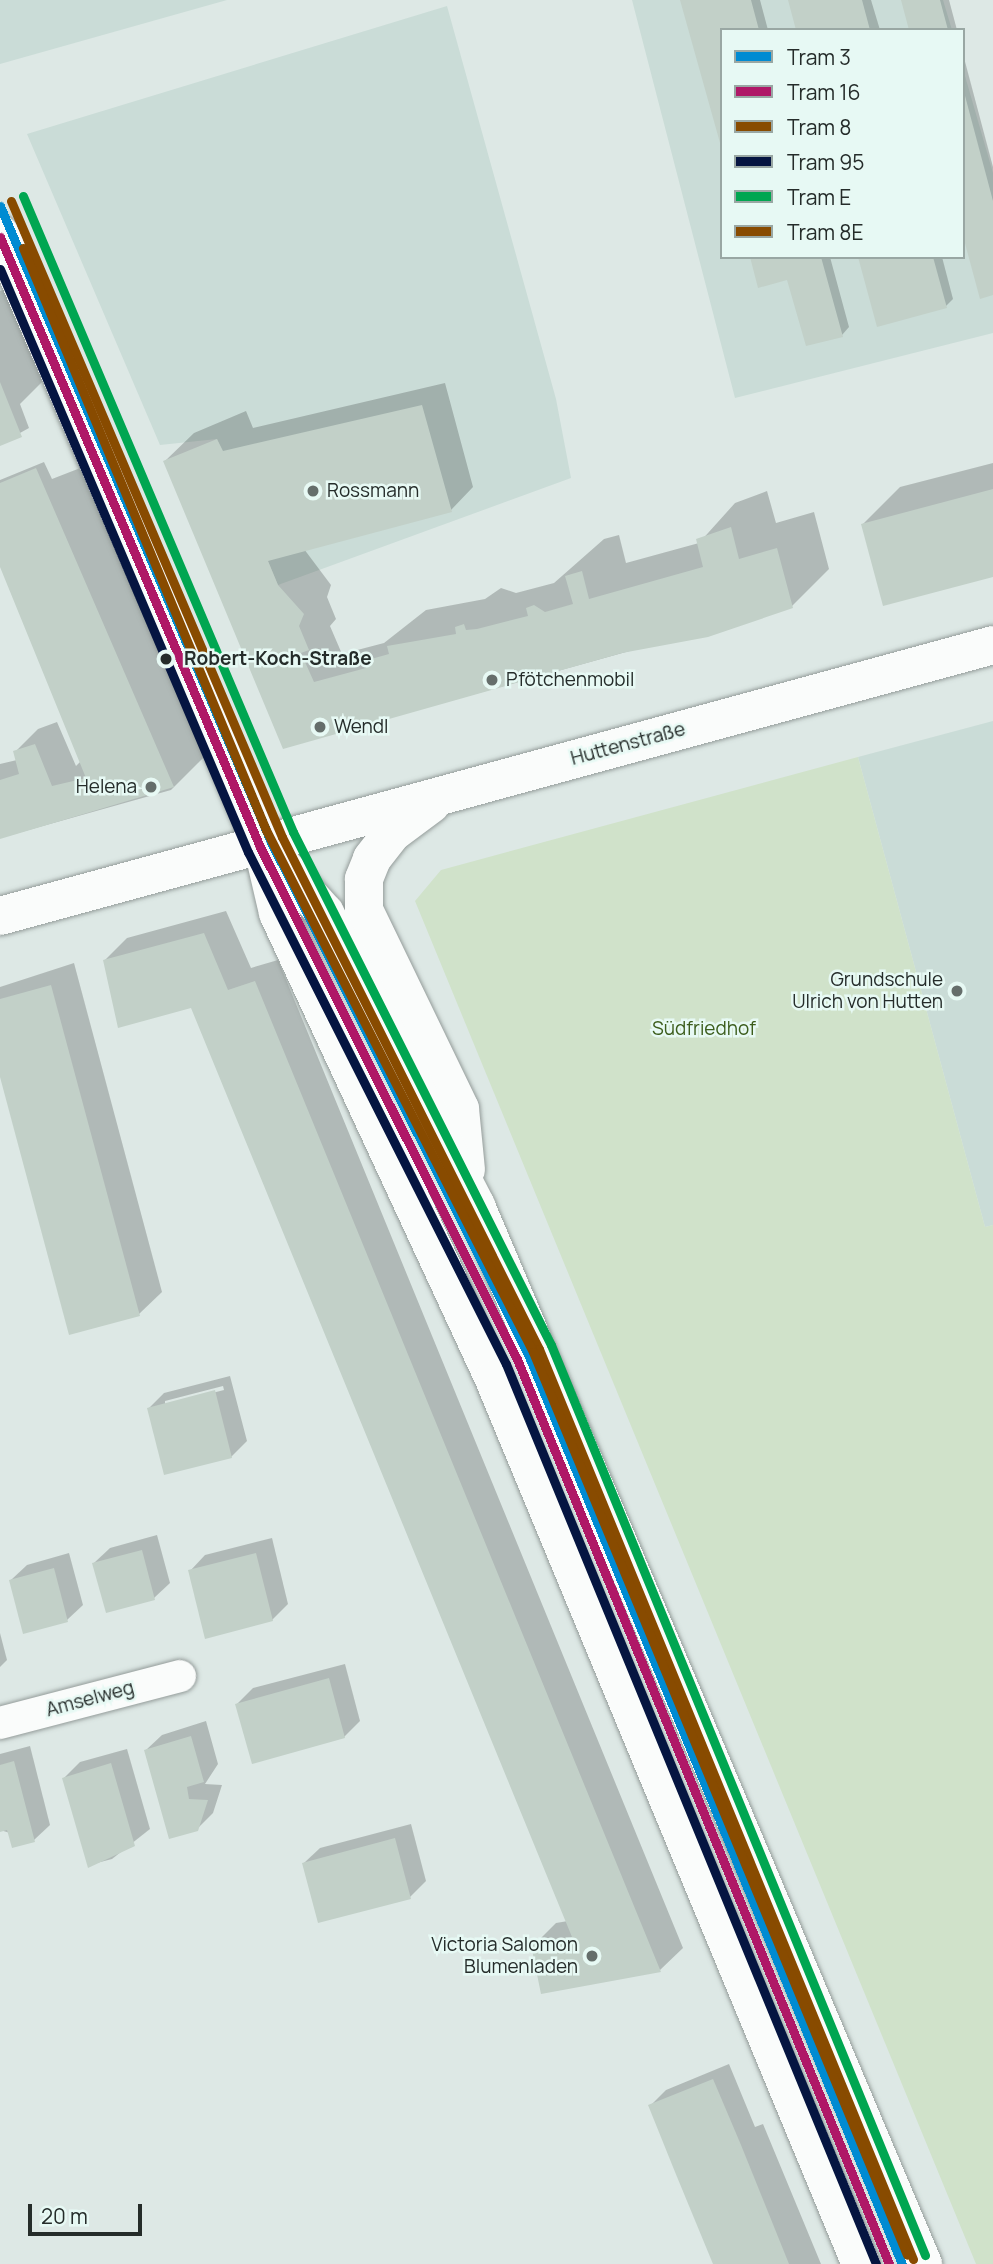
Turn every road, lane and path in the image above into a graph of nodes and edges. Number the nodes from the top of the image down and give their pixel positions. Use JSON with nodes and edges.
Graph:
{"nodes":[{"id":1,"x":0,"y":234,"type":"edge"},
{"id":2,"x":993,"y":645,"type":"edge"},
{"id":3,"x":444,"y":794,"type":"junction"},
{"id":4,"x":262,"y":844,"type":"junction"},
{"id":5,"x":0,"y":916,"type":"edge"},
{"id":6,"x":467,"y":1189,"type":"junction"},
{"id":7,"x":180,"y":1676,"type":"dead end"},
{"id":8,"x":0,"y":1723,"type":"edge"},
{"id":9,"x":861,"y":2264,"type":"edge"},
{"id":10,"x":923,"y":2264,"type":"edge"}],
"edges":[{"from":1,"to":4,"type":"street"},
{"from":2,"to":3,"type":"street","name":"Huttenstraße"},
{"from":3,"to":4,"type":"street","name":"Huttenstraße"},
{"from":3,"to":6,"type":"street"},
{"from":4,"to":5,"type":"street"},
{"from":4,"to":6,"type":"street"},
{"from":4,"to":9,"type":"street"},
{"from":6,"to":10,"type":"street"},
{"from":7,"to":8,"type":"street","name":"Amselweg"}]}
